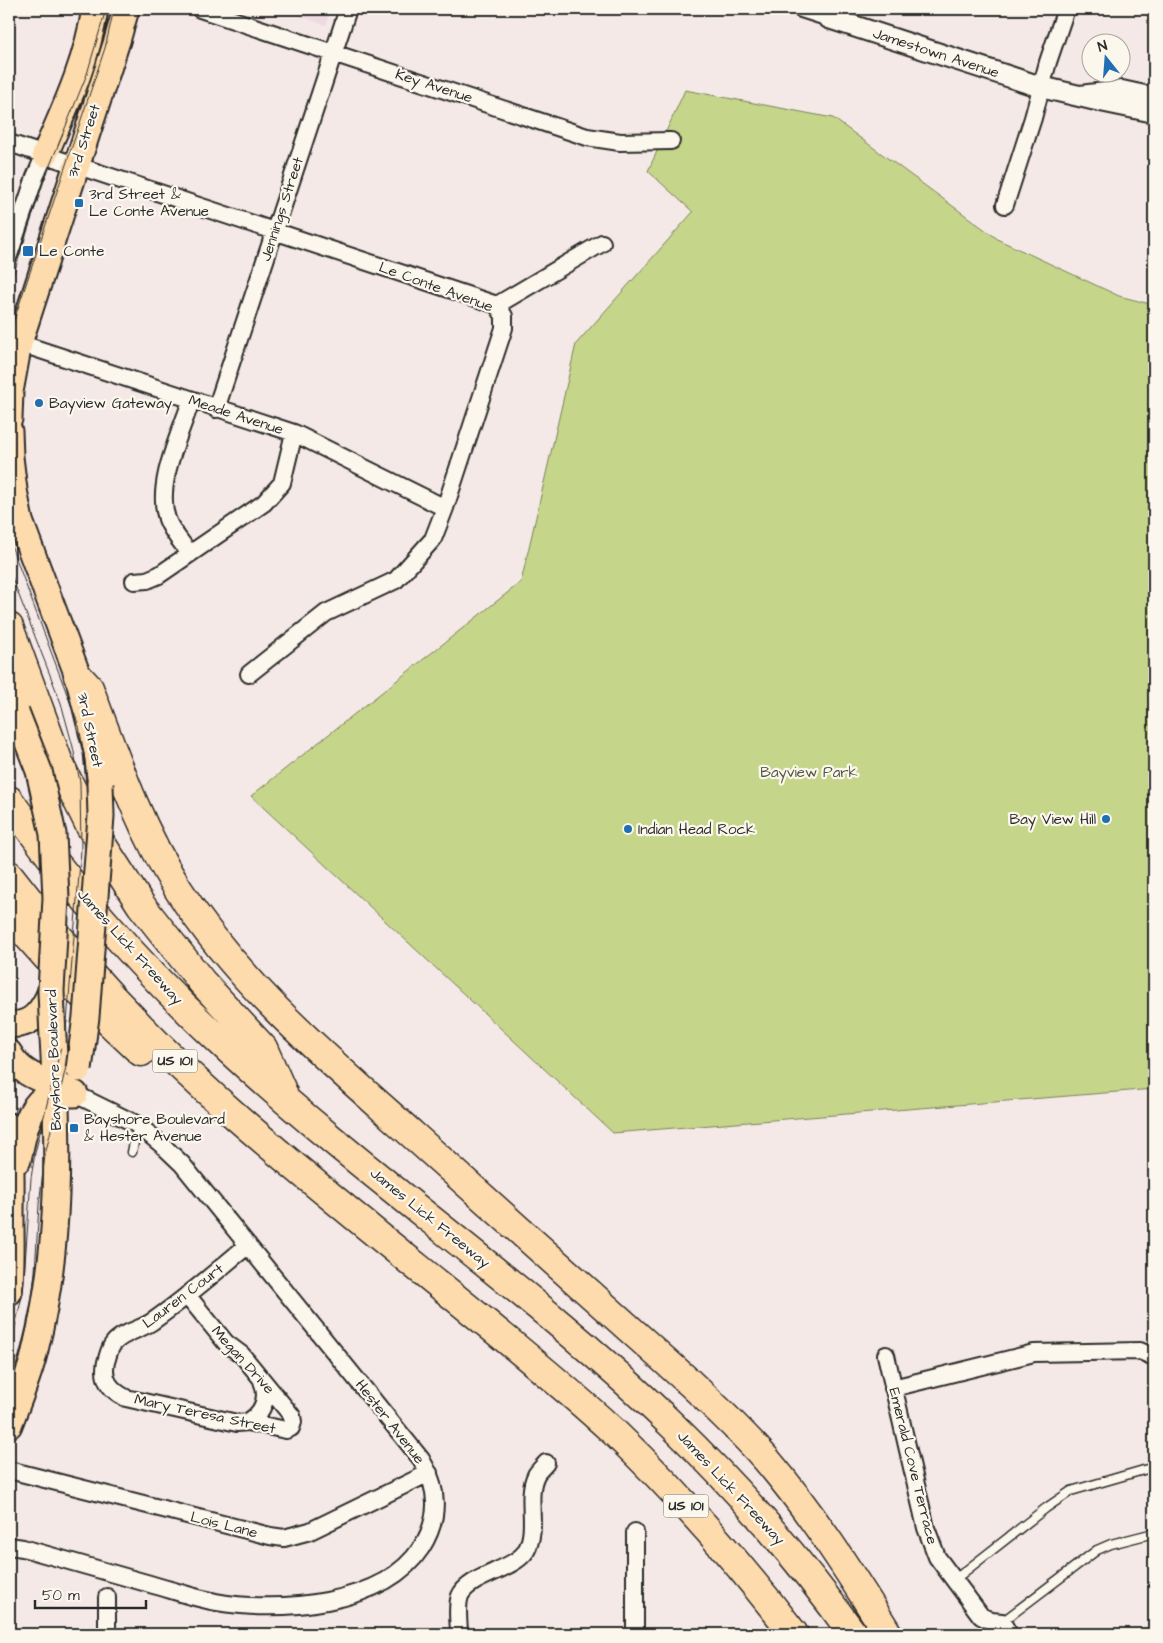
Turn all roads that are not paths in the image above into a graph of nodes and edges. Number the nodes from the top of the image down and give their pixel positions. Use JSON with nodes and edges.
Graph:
{"nodes":[{"id":1,"x":95,"y":9,"type":"edge"},
{"id":2,"x":126,"y":9,"type":"edge"},
{"id":3,"x":200,"y":9,"type":"edge"},
{"id":4,"x":348,"y":9,"type":"edge"},
{"id":5,"x":800,"y":9,"type":"edge"},
{"id":6,"x":1066,"y":9,"type":"edge"},
{"id":7,"x":830,"y":13,"type":"edge"},
{"id":8,"x":333,"y":53,"type":"junction"},
{"id":9,"x":1041,"y":86,"type":"junction"},
{"id":10,"x":1073,"y":94,"type":"junction"},
{"id":11,"x":1154,"y":96,"type":"edge"},
{"id":12,"x":1154,"y":112,"type":"edge"},
{"id":13,"x":672,"y":141,"type":"dead end"},
{"id":14,"x":9,"y":143,"type":"edge"},
{"id":15,"x":45,"y":154,"type":"junction"},
{"id":16,"x":77,"y":164,"type":"junction"},
{"id":17,"x":1005,"y":205,"type":"dead end"},
{"id":18,"x":275,"y":232,"type":"junction"},
{"id":19,"x":602,"y":243,"type":"dead end"},
{"id":20,"x":9,"y":255,"type":"edge"},
{"id":21,"x":497,"y":305,"type":"junction"},
{"id":22,"x":19,"y":343,"type":"junction"},
{"id":23,"x":191,"y":401,"type":"junction"},
{"id":24,"x":216,"y":409,"type":"junction"},
{"id":25,"x":9,"y":419,"type":"edge"},
{"id":26,"x":9,"y":431,"type":"edge"},
{"id":27,"x":294,"y":433,"type":"junction"},
{"id":28,"x":445,"y":508,"type":"junction"},
{"id":29,"x":190,"y":554,"type":"junction"},
{"id":30,"x":134,"y":581,"type":"dead end"},
{"id":31,"x":9,"y":627,"type":"edge"},
{"id":32,"x":248,"y":674,"type":"dead end"},
{"id":33,"x":78,"y":676,"type":"junction"},
{"id":34,"x":11,"y":703,"type":"edge"},
{"id":35,"x":9,"y":800,"type":"edge"},
{"id":36,"x":9,"y":876,"type":"edge"},
{"id":37,"x":9,"y":914,"type":"edge"},
{"id":38,"x":51,"y":991,"type":"junction"},
{"id":39,"x":9,"y":1024,"type":"edge"},
{"id":40,"x":9,"y":1053,"type":"edge"},
{"id":41,"x":62,"y":1091,"type":"junction"},
{"id":42,"x":287,"y":1101,"type":"junction"},
{"id":43,"x":138,"y":1125,"type":"junction"},
{"id":44,"x":9,"y":1126,"type":"edge"},
{"id":45,"x":264,"y":1141,"type":"junction"},
{"id":46,"x":132,"y":1152,"type":"dead end"},
{"id":47,"x":11,"y":1192,"type":"junction"},
{"id":48,"x":248,"y":1245,"type":"junction"},
{"id":49,"x":9,"y":1292,"type":"edge"},
{"id":50,"x":187,"y":1295,"type":"junction"},
{"id":51,"x":886,"y":1355,"type":"dead end"},
{"id":52,"x":1154,"y":1357,"type":"edge"},
{"id":53,"x":104,"y":1370,"type":"joint"},
{"id":54,"x":260,"y":1377,"type":"junction"},
{"id":55,"x":893,"y":1388,"type":"junction"},
{"id":56,"x":248,"y":1422,"type":"junction"},
{"id":57,"x":9,"y":1425,"type":"edge"},
{"id":58,"x":291,"y":1428,"type":"joint"},
{"id":59,"x":546,"y":1463,"type":"dead end"},
{"id":60,"x":1154,"y":1467,"type":"edge"},
{"id":61,"x":9,"y":1470,"type":"edge"},
{"id":62,"x":429,"y":1473,"type":"junction"},
{"id":63,"x":634,"y":1532,"type":"dead end"},
{"id":64,"x":1154,"y":1533,"type":"edge"},
{"id":65,"x":9,"y":1546,"type":"edge"},
{"id":66,"x":954,"y":1580,"type":"junction"},
{"id":67,"x":107,"y":1597,"type":"dead end"},
{"id":68,"x":1005,"y":1628,"type":"edge"},
{"id":69,"x":107,"y":1634,"type":"edge"},
{"id":70,"x":459,"y":1634,"type":"edge"},
{"id":71,"x":635,"y":1634,"type":"edge"},
{"id":72,"x":794,"y":1634,"type":"edge"},
{"id":73,"x":853,"y":1634,"type":"edge"},
{"id":74,"x":888,"y":1634,"type":"edge"}],
"edges":[{"from":1,"to":15,"type":"main road","name":"3rd Street"},
{"from":2,"to":16,"type":"main road","name":"3rd Street"},
{"from":3,"to":8,"type":"street","name":"Key Avenue"},
{"from":4,"to":8,"type":"street","name":"Jennings Street"},
{"from":5,"to":7,"type":"street","name":"Jamestown Avenue"},
{"from":6,"to":9,"type":"street"},
{"from":7,"to":9,"type":"street","name":"Jamestown Avenue"},
{"from":8,"to":13,"type":"street","name":"Key Avenue"},
{"from":8,"to":18,"type":"street","name":"Jennings Street"},
{"from":9,"to":10,"type":"street","name":"Jamestown Avenue"},
{"from":9,"to":17,"type":"street"},
{"from":10,"to":11,"type":"street","name":"Jamestown Avenue"},
{"from":10,"to":12,"type":"street","name":"Jamestown Avenue"},
{"from":14,"to":15,"type":"street","name":"Le Conte Avenue"},
{"from":15,"to":16,"type":"street","name":"Le Conte Avenue"},
{"from":15,"to":20,"type":"street"},
{"from":16,"to":18,"type":"street","name":"Le Conte Avenue"},
{"from":16,"to":22,"type":"main road","name":"3rd Street"},
{"from":18,"to":21,"type":"street","name":"Le Conte Avenue"},
{"from":18,"to":24,"type":"street","name":"Jennings Street"},
{"from":19,"to":21,"type":"street"},
{"from":21,"to":28,"type":"street","name":"Le Conte Avenue"},
{"from":22,"to":23,"type":"street","name":"Meade Avenue"},
{"from":22,"to":25,"type":"main road","name":"3rd Street"},
{"from":23,"to":24,"type":"street","name":"Meade Avenue"},
{"from":23,"to":29,"type":"street"},
{"from":24,"to":27,"type":"street","name":"Meade Avenue"},
{"from":26,"to":33,"type":"main road","name":"3rd Street"},
{"from":27,"to":28,"type":"street","name":"Meade Avenue"},
{"from":27,"to":29,"type":"street"},
{"from":28,"to":32,"type":"street","name":"Le Conte Avenue"},
{"from":29,"to":30,"type":"street"},
{"from":31,"to":42,"type":"highway"},
{"from":33,"to":41,"type":"main road","name":"3rd Street","bridge":true},
{"from":33,"to":74,"type":"highway"},
{"from":34,"to":38,"type":"main road","name":"Bayshore Boulevard","bridge":true},
{"from":35,"to":42,"type":"highway","name":"James Lick Freeway","number":"US 101"},
{"from":36,"to":45,"type":"highway","number":"US 101"},
{"from":37,"to":45,"type":"highway"},
{"from":38,"to":39,"type":"main road"},
{"from":38,"to":41,"type":"main road","name":"Bayshore Boulevard","bridge":true},
{"from":40,"to":41,"type":"main road"},
{"from":41,"to":43,"type":"street","name":"Hester Avenue"},
{"from":41,"to":47,"type":"main road"},
{"from":41,"to":57,"type":"main road","name":"Bayshore Boulevard"},
{"from":42,"to":73,"type":"highway","name":"James Lick Freeway","number":"US 101"},
{"from":43,"to":46,"type":"lane"},
{"from":43,"to":48,"type":"street","name":"Hester Avenue"},
{"from":44,"to":47,"type":"main road"},
{"from":45,"to":72,"type":"highway","number":"US 101"},
{"from":47,"to":49,"type":"main road"},
{"from":48,"to":50,"type":"street","name":"Lauren Court"},
{"from":48,"to":62,"type":"street","name":"Hester Avenue"},
{"from":50,"to":53,"type":"street","name":"Lauren Court"},
{"from":50,"to":54,"type":"street","name":"Megan Drive"},
{"from":51,"to":55,"type":"street","name":"Emerald Cove Terrace"},
{"from":52,"to":55,"type":"street"},
{"from":53,"to":56,"type":"street","name":"Mary Teresa Street"},
{"from":54,"to":56,"type":"street"},
{"from":54,"to":58,"type":"street","name":"Megan Drive"},
{"from":55,"to":66,"type":"street","name":"Emerald Cove Terrace"},
{"from":56,"to":58,"type":"street","name":"Mary Teresa Street"},
{"from":59,"to":70,"type":"street"},
{"from":60,"to":66,"type":"lane"},
{"from":61,"to":62,"type":"street","name":"Lois Lane"},
{"from":62,"to":65,"type":"street","name":"Hester Avenue"},
{"from":63,"to":71,"type":"street"},
{"from":64,"to":68,"type":"lane"},
{"from":66,"to":68,"type":"street","name":"Emerald Cove Terrace"},
{"from":67,"to":69,"type":"street"}]}
